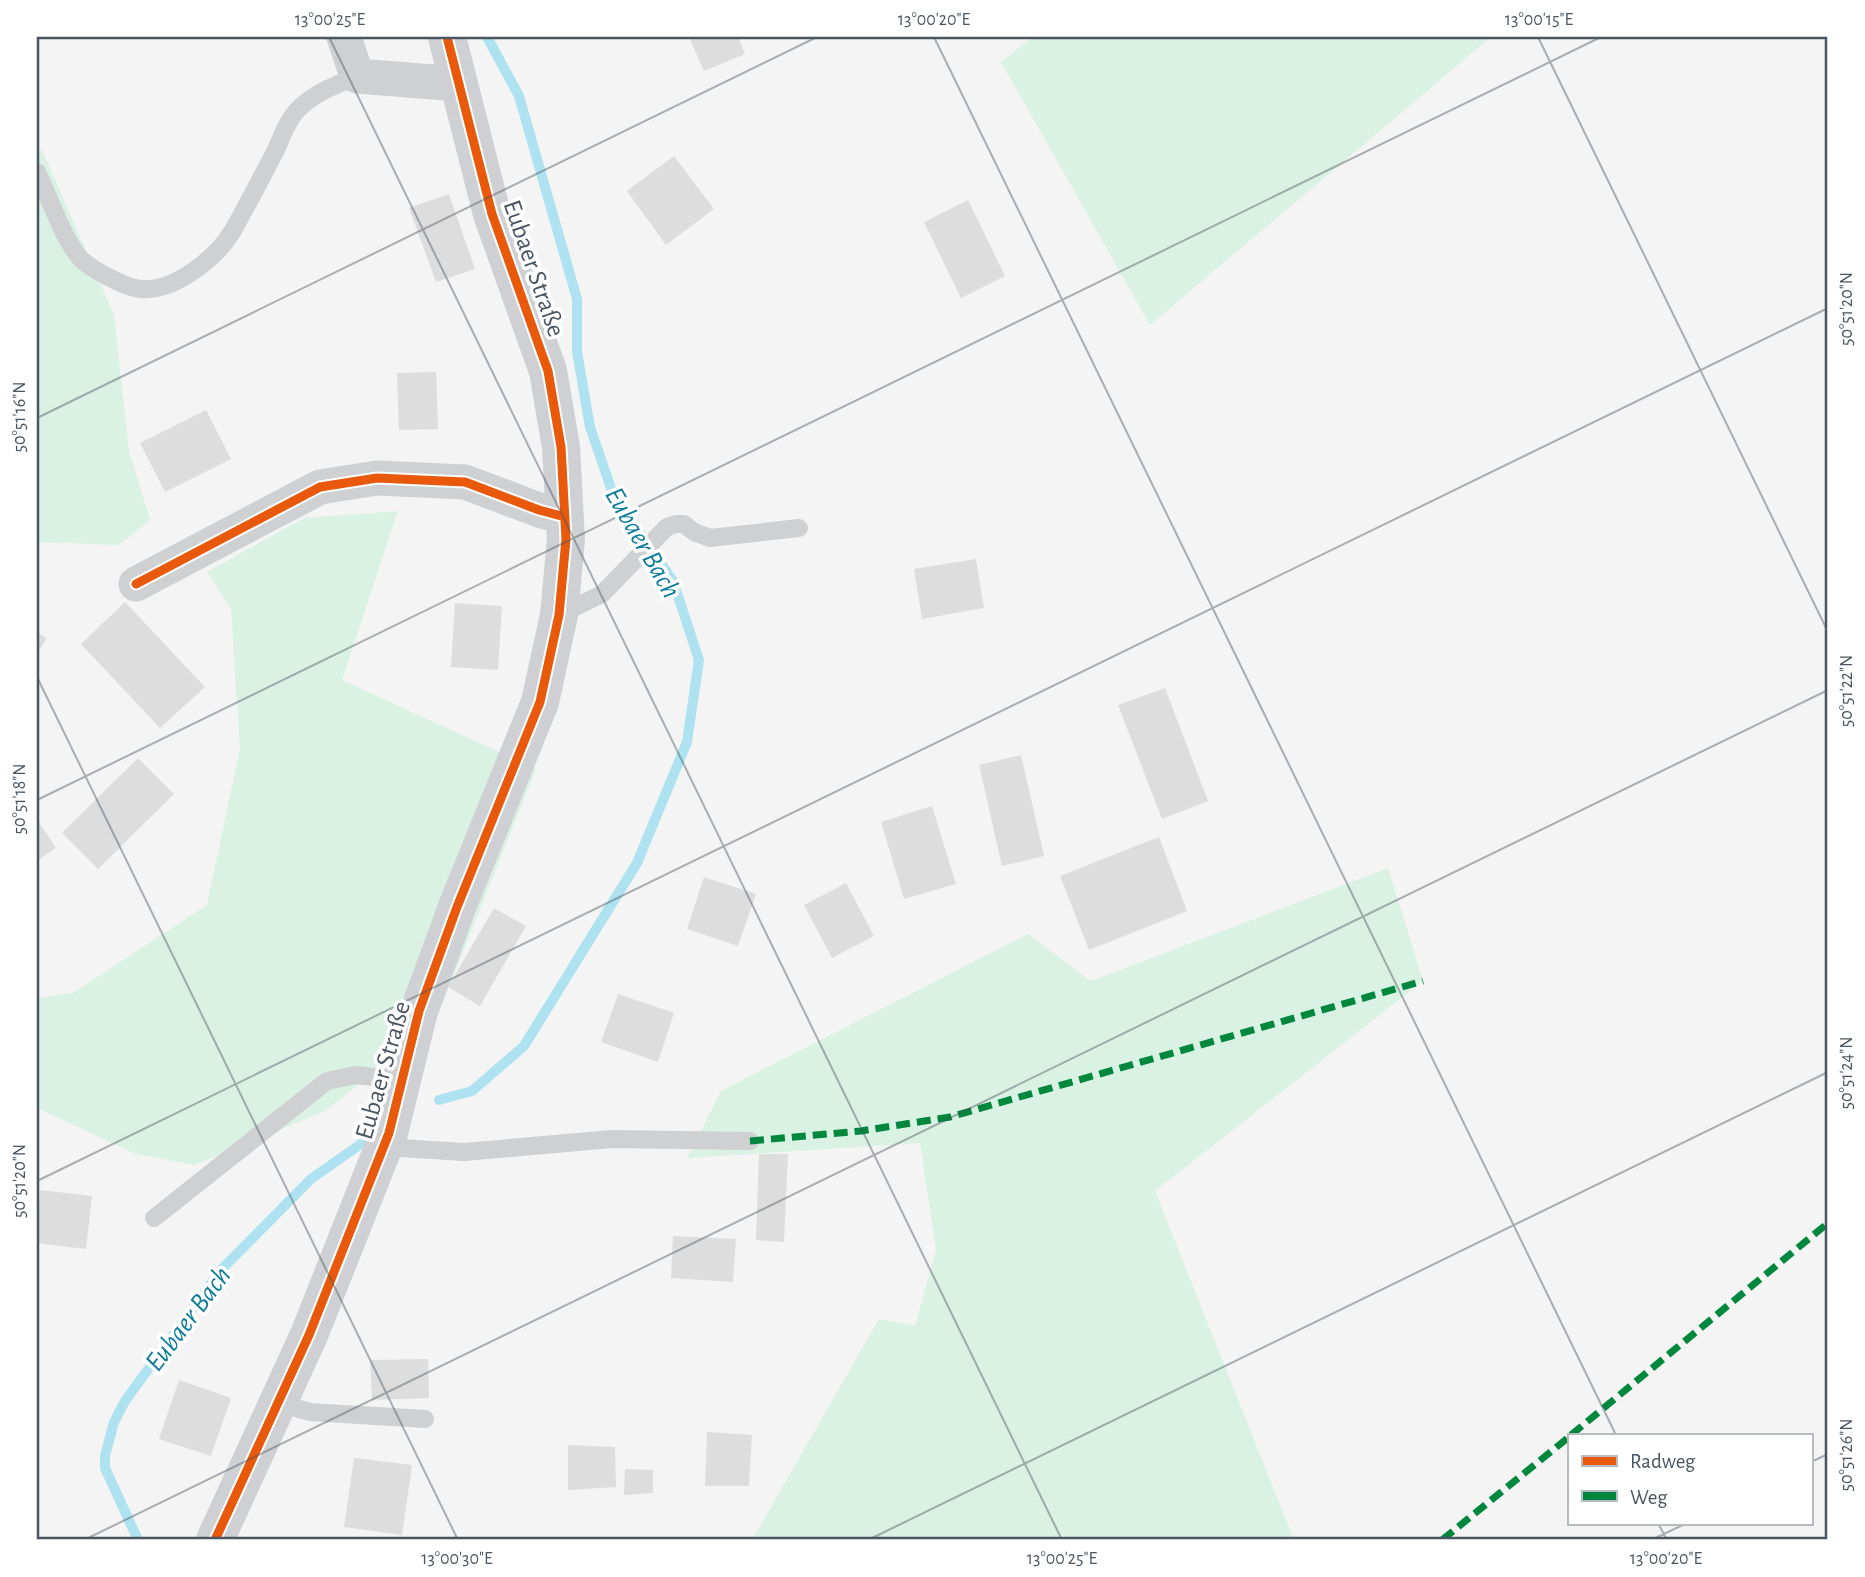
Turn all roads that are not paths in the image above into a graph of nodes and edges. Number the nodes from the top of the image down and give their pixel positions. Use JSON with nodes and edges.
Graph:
{"nodes":[{"id":1,"x":344,"y":37,"type":"edge"},
{"id":2,"x":447,"y":37,"type":"edge"},
{"id":3,"x":356,"y":76,"type":"junction"},
{"id":4,"x":459,"y":84,"type":"junction"},
{"id":5,"x":37,"y":172,"type":"edge"},
{"id":6,"x":565,"y":517,"type":"junction"},
{"id":7,"x":799,"y":528,"type":"dead end"},
{"id":8,"x":136,"y":584,"type":"dead end"},
{"id":9,"x":559,"y":615,"type":"junction"},
{"id":10,"x":402,"y":1080,"type":"junction"},
{"id":11,"x":750,"y":1141,"type":"dead end"},
{"id":12,"x":384,"y":1147,"type":"junction"},
{"id":13,"x":154,"y":1218,"type":"dead end"},
{"id":14,"x":278,"y":1403,"type":"junction"},
{"id":15,"x":425,"y":1419,"type":"dead end"},
{"id":16,"x":215,"y":1540,"type":"edge"}],
"edges":[{"from":1,"to":3,"type":"street"},
{"from":2,"to":4,"type":"street","name":"Eubaer Straße"},
{"from":3,"to":4,"type":"street"},
{"from":3,"to":5,"type":"lane"},
{"from":4,"to":6,"type":"street","name":"Eubaer Straße"},
{"from":6,"to":8,"type":"street"},
{"from":6,"to":9,"type":"street","name":"Eubaer Straße"},
{"from":7,"to":9,"type":"lane"},
{"from":9,"to":10,"type":"street","name":"Eubaer Straße"},
{"from":10,"to":12,"type":"street","name":"Eubaer Straße"},
{"from":10,"to":13,"type":"lane"},
{"from":11,"to":12,"type":"lane"},
{"from":12,"to":14,"type":"street","name":"Eubaer Straße"},
{"from":14,"to":15,"type":"lane"},
{"from":14,"to":16,"type":"street","name":"Eubaer Straße"}]}
